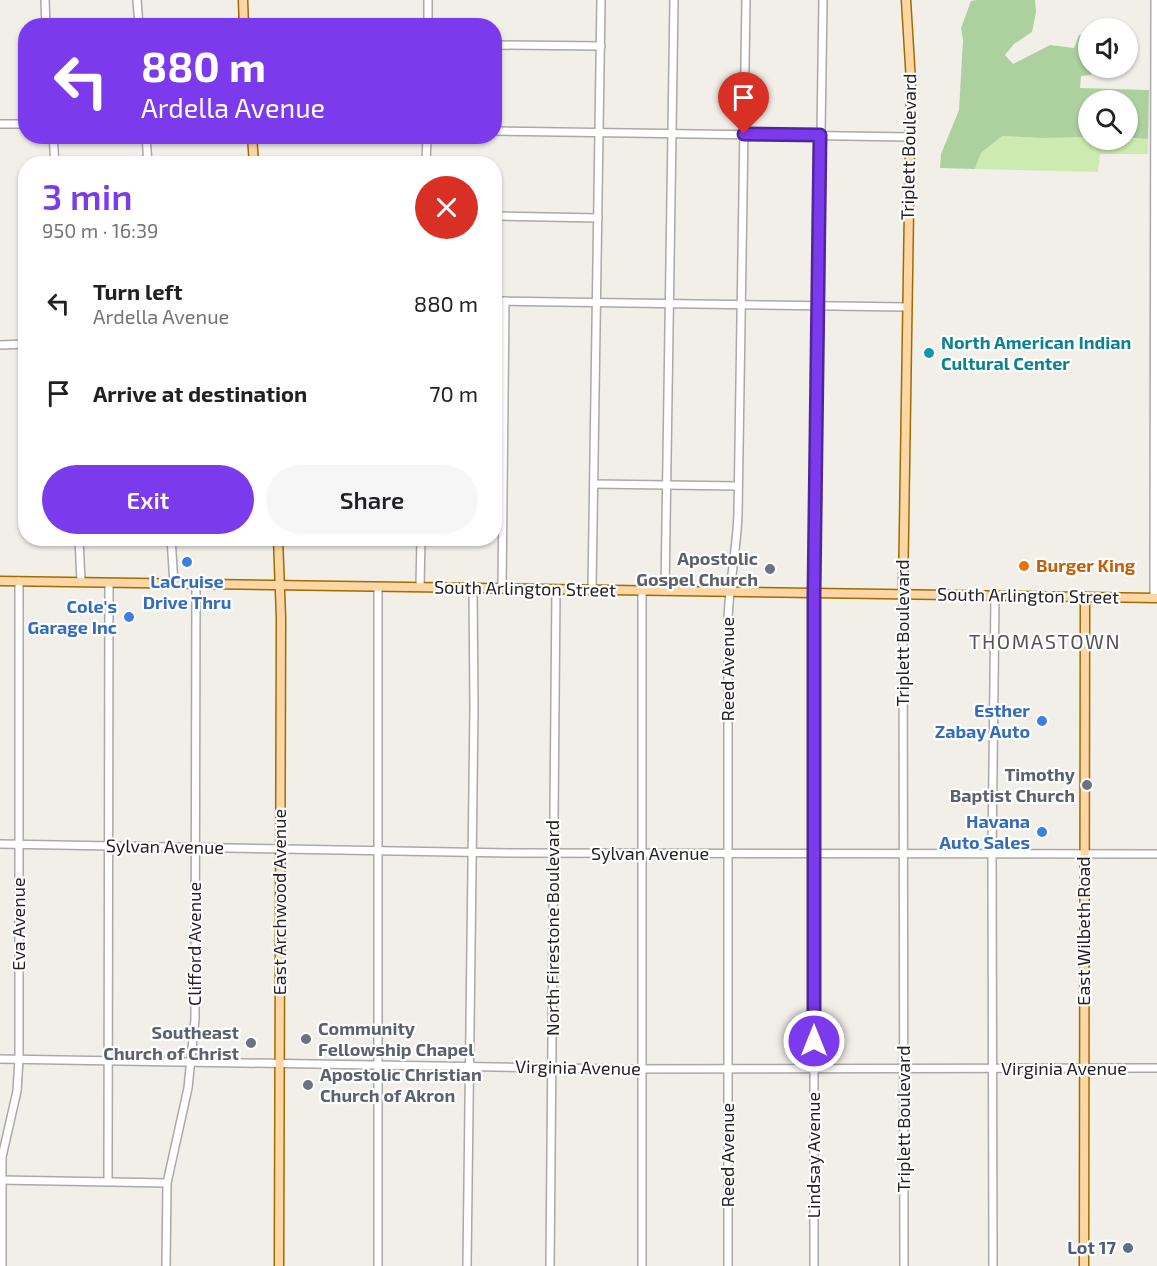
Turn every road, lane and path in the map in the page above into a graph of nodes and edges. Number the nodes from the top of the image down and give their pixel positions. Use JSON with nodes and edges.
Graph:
{"nodes":[{"id":1,"x":45,"y":0,"type":"edge"},
{"id":2,"x":137,"y":0,"type":"edge"},
{"id":3,"x":243,"y":0,"type":"edge"},
{"id":4,"x":428,"y":0,"type":"edge"},
{"id":5,"x":601,"y":0,"type":"edge"},
{"id":6,"x":674,"y":0,"type":"edge"},
{"id":7,"x":746,"y":0,"type":"edge"},
{"id":8,"x":823,"y":0,"type":"edge"},
{"id":9,"x":906,"y":0,"type":"edge"},
{"id":10,"x":1155,"y":0,"type":"edge"},
{"id":11,"x":46,"y":18,"type":"edge"},
{"id":12,"x":138,"y":18,"type":"edge"},
{"id":13,"x":244,"y":18,"type":"edge"},
{"id":14,"x":428,"y":18,"type":"edge"},
{"id":15,"x":502,"y":45,"type":"edge"},
{"id":16,"x":601,"y":46,"type":"junction"},
{"id":17,"x":0,"y":124,"type":"edge"},
{"id":18,"x":18,"y":124,"type":"edge"},
{"id":19,"x":502,"y":131,"type":"edge"},
{"id":20,"x":599,"y":132,"type":"junction"},
{"id":21,"x":672,"y":133,"type":"junction"},
{"id":22,"x":744,"y":134,"type":"junction"},
{"id":23,"x":820,"y":135,"type":"junction"},
{"id":24,"x":910,"y":137,"type":"junction"},
{"id":25,"x":502,"y":216,"type":"edge"},
{"id":26,"x":598,"y":218,"type":"junction"},
{"id":27,"x":505,"y":301,"type":"joint"},
{"id":28,"x":597,"y":302,"type":"junction"},
{"id":29,"x":670,"y":303,"type":"junction"},
{"id":30,"x":741,"y":304,"type":"junction"},
{"id":31,"x":818,"y":305,"type":"junction"},
{"id":32,"x":906,"y":307,"type":"junction"},
{"id":33,"x":18,"y":344,"type":"edge"},
{"id":34,"x":0,"y":345,"type":"edge"},
{"id":35,"x":502,"y":392,"type":"edge"},
{"id":36,"x":594,"y":484,"type":"junction"},
{"id":37,"x":667,"y":486,"type":"junction"},
{"id":38,"x":738,"y":486,"type":"junction"},
{"id":39,"x":79,"y":546,"type":"edge"},
{"id":40,"x":172,"y":546,"type":"edge"},
{"id":41,"x":278,"y":546,"type":"edge"},
{"id":42,"x":421,"y":546,"type":"edge"},
{"id":43,"x":501,"y":546,"type":"edge"},
{"id":44,"x":0,"y":581,"type":"edge"},
{"id":45,"x":20,"y":581,"type":"junction"},
{"id":46,"x":81,"y":582,"type":"junction"},
{"id":47,"x":109,"y":583,"type":"junction"},
{"id":48,"x":174,"y":584,"type":"junction"},
{"id":49,"x":196,"y":584,"type":"junction"},
{"id":50,"x":280,"y":585,"type":"junction"},
{"id":51,"x":378,"y":587,"type":"junction"},
{"id":52,"x":420,"y":587,"type":"junction"},
{"id":53,"x":473,"y":588,"type":"junction"},
{"id":54,"x":502,"y":589,"type":"junction"},
{"id":55,"x":556,"y":590,"type":"junction"},
{"id":56,"x":592,"y":590,"type":"junction"},
{"id":57,"x":642,"y":591,"type":"junction"},
{"id":58,"x":665,"y":591,"type":"junction"},
{"id":59,"x":729,"y":591,"type":"junction"},
{"id":60,"x":814,"y":593,"type":"junction"},
{"id":61,"x":903,"y":593,"type":"junction"},
{"id":62,"x":995,"y":597,"type":"junction"},
{"id":63,"x":1085,"y":597,"type":"junction"},
{"id":64,"x":1156,"y":598,"type":"edge"},
{"id":65,"x":0,"y":844,"type":"edge"},
{"id":66,"x":19,"y":844,"type":"junction"},
{"id":67,"x":109,"y":846,"type":"junction"},
{"id":68,"x":195,"y":848,"type":"junction"},
{"id":69,"x":280,"y":849,"type":"junction"},
{"id":70,"x":378,"y":850,"type":"junction"},
{"id":71,"x":472,"y":852,"type":"junction"},
{"id":72,"x":554,"y":853,"type":"junction"},
{"id":73,"x":1084,"y":853,"type":"junction"},
{"id":74,"x":642,"y":854,"type":"junction"},
{"id":75,"x":728,"y":854,"type":"junction"},
{"id":76,"x":814,"y":854,"type":"junction"},
{"id":77,"x":903,"y":854,"type":"junction"},
{"id":78,"x":992,"y":854,"type":"junction"},
{"id":79,"x":1157,"y":854,"type":"edge"},
{"id":80,"x":0,"y":1059,"type":"edge"},
{"id":81,"x":19,"y":1059,"type":"junction"},
{"id":82,"x":108,"y":1060,"type":"junction"},
{"id":83,"x":192,"y":1062,"type":"junction"},
{"id":84,"x":279,"y":1063,"type":"junction"},
{"id":85,"x":378,"y":1065,"type":"junction"},
{"id":86,"x":469,"y":1067,"type":"junction"},
{"id":87,"x":552,"y":1068,"type":"junction"},
{"id":88,"x":814,"y":1068,"type":"junction"},
{"id":89,"x":903,"y":1068,"type":"junction"},
{"id":90,"x":1084,"y":1068,"type":"junction"},
{"id":91,"x":1157,"y":1068,"type":"edge"},
{"id":92,"x":642,"y":1069,"type":"junction"},
{"id":93,"x":728,"y":1069,"type":"junction"},
{"id":94,"x":993,"y":1069,"type":"junction"},
{"id":95,"x":1,"y":1180,"type":"edge"},
{"id":96,"x":108,"y":1181,"type":"junction"},
{"id":97,"x":167,"y":1183,"type":"junction"},
{"id":98,"x":2,"y":1266,"type":"edge"},
{"id":99,"x":166,"y":1266,"type":"edge"},
{"id":100,"x":279,"y":1266,"type":"edge"},
{"id":101,"x":378,"y":1266,"type":"edge"},
{"id":102,"x":467,"y":1266,"type":"edge"},
{"id":103,"x":550,"y":1266,"type":"edge"},
{"id":104,"x":642,"y":1266,"type":"edge"},
{"id":105,"x":728,"y":1266,"type":"edge"},
{"id":106,"x":814,"y":1266,"type":"edge"},
{"id":107,"x":904,"y":1266,"type":"edge"},
{"id":108,"x":993,"y":1266,"type":"edge"},
{"id":109,"x":1084,"y":1266,"type":"edge"}],
"edges":[{"from":1,"to":11,"type":"street"},
{"from":2,"to":12,"type":"street"},
{"from":3,"to":13,"type":"main road"},
{"from":4,"to":14,"type":"street"},
{"from":5,"to":16,"type":"street"},
{"from":6,"to":21,"type":"street"},
{"from":7,"to":22,"type":"street","name":"Reed Avenue"},
{"from":8,"to":23,"type":"street","name":"Lindsay Avenue"},
{"from":9,"to":24,"type":"main road","name":"Triplett Boulevard"},
{"from":10,"to":64,"type":"street"},
{"from":15,"to":16,"type":"street"},
{"from":16,"to":20,"type":"street"},
{"from":17,"to":18,"type":"street"},
{"from":19,"to":20,"type":"street"},
{"from":20,"to":21,"type":"street"},
{"from":20,"to":26,"type":"street"},
{"from":21,"to":22,"type":"street"},
{"from":21,"to":29,"type":"street"},
{"from":22,"to":23,"type":"street"},
{"from":22,"to":30,"type":"street","name":"Reed Avenue"},
{"from":23,"to":24,"type":"street"},
{"from":23,"to":31,"type":"street","name":"Lindsay Avenue"},
{"from":24,"to":32,"type":"main road","name":"Triplett Boulevard"},
{"from":25,"to":26,"type":"street"},
{"from":26,"to":28,"type":"street"},
{"from":27,"to":28,"type":"street"},
{"from":27,"to":35,"type":"street"},
{"from":28,"to":29,"type":"street"},
{"from":28,"to":36,"type":"street"},
{"from":29,"to":30,"type":"street"},
{"from":29,"to":37,"type":"street"},
{"from":30,"to":31,"type":"street"},
{"from":30,"to":38,"type":"street","name":"Reed Avenue"},
{"from":31,"to":32,"type":"street"},
{"from":31,"to":60,"type":"street","name":"Lindsay Avenue"},
{"from":32,"to":61,"type":"main road","name":"Triplett Boulevard"},
{"from":33,"to":34,"type":"street"},
{"from":36,"to":37,"type":"street"},
{"from":36,"to":56,"type":"street"},
{"from":37,"to":38,"type":"street"},
{"from":37,"to":58,"type":"street"},
{"from":38,"to":59,"type":"street","name":"Reed Avenue"},
{"from":39,"to":46,"type":"street"},
{"from":40,"to":48,"type":"street"},
{"from":41,"to":50,"type":"main road","name":"East Archwood Avenue"},
{"from":42,"to":52,"type":"street"},
{"from":43,"to":54,"type":"street"},
{"from":44,"to":45,"type":"main road","name":"South Arlington Street"},
{"from":45,"to":46,"type":"main road","name":"South Arlington Street"},
{"from":45,"to":66,"type":"street","name":"Eva Avenue"},
{"from":46,"to":47,"type":"main road","name":"South Arlington Street"},
{"from":47,"to":48,"type":"main road","name":"South Arlington Street"},
{"from":47,"to":67,"type":"street"},
{"from":48,"to":49,"type":"main road","name":"South Arlington Street"},
{"from":49,"to":50,"type":"main road","name":"South Arlington Street"},
{"from":49,"to":68,"type":"street","name":"Clifford Avenue"},
{"from":50,"to":51,"type":"main road","name":"South Arlington Street"},
{"from":50,"to":69,"type":"main road","name":"East Archwood Avenue"},
{"from":51,"to":52,"type":"main road","name":"South Arlington Street"},
{"from":51,"to":70,"type":"street"},
{"from":52,"to":53,"type":"main road","name":"South Arlington Street"},
{"from":53,"to":54,"type":"main road","name":"South Arlington Street"},
{"from":53,"to":71,"type":"street"},
{"from":54,"to":55,"type":"main road","name":"South Arlington Street"},
{"from":55,"to":56,"type":"main road","name":"South Arlington Street"},
{"from":55,"to":72,"type":"street","name":"North Firestone Boulevard"},
{"from":56,"to":57,"type":"main road","name":"South Arlington Street"},
{"from":57,"to":58,"type":"main road","name":"South Arlington Street"},
{"from":57,"to":74,"type":"street"},
{"from":58,"to":59,"type":"main road","name":"South Arlington Street"},
{"from":59,"to":60,"type":"main road","name":"South Arlington Street"},
{"from":59,"to":75,"type":"street","name":"Reed Avenue"},
{"from":60,"to":61,"type":"main road","name":"South Arlington Street"},
{"from":60,"to":76,"type":"street","name":"Lindsay Avenue"},
{"from":61,"to":62,"type":"main road","name":"South Arlington Street"},
{"from":61,"to":77,"type":"street","name":"Triplett Boulevard"},
{"from":62,"to":63,"type":"main road","name":"South Arlington Street"},
{"from":62,"to":78,"type":"street"},
{"from":63,"to":64,"type":"main road","name":"South Arlington Street"},
{"from":63,"to":73,"type":"main road","name":"East Wilbeth Road"},
{"from":65,"to":66,"type":"street","name":"Sylvan Avenue"},
{"from":66,"to":67,"type":"street","name":"Sylvan Avenue"},
{"from":66,"to":81,"type":"street","name":"Eva Avenue"},
{"from":67,"to":68,"type":"street","name":"Sylvan Avenue"},
{"from":67,"to":82,"type":"street"},
{"from":68,"to":69,"type":"street","name":"Sylvan Avenue"},
{"from":68,"to":83,"type":"street","name":"Clifford Avenue"},
{"from":69,"to":70,"type":"street","name":"Sylvan Avenue"},
{"from":69,"to":84,"type":"main road","name":"East Archwood Avenue"},
{"from":70,"to":71,"type":"street","name":"Sylvan Avenue"},
{"from":70,"to":85,"type":"street"},
{"from":71,"to":72,"type":"street","name":"Sylvan Avenue"},
{"from":71,"to":86,"type":"street"},
{"from":72,"to":74,"type":"street","name":"Sylvan Avenue"},
{"from":72,"to":87,"type":"street","name":"North Firestone Boulevard"},
{"from":73,"to":78,"type":"street","name":"Sylvan Avenue"},
{"from":73,"to":79,"type":"street","name":"Sylvan Avenue"},
{"from":73,"to":90,"type":"main road","name":"East Wilbeth Road"},
{"from":74,"to":75,"type":"street","name":"Sylvan Avenue"},
{"from":74,"to":92,"type":"street"},
{"from":75,"to":76,"type":"street","name":"Sylvan Avenue"},
{"from":75,"to":93,"type":"street","name":"Reed Avenue"},
{"from":76,"to":77,"type":"street","name":"Sylvan Avenue"},
{"from":76,"to":88,"type":"street","name":"Lindsay Avenue"},
{"from":77,"to":78,"type":"street","name":"Sylvan Avenue"},
{"from":77,"to":89,"type":"street","name":"Triplett Boulevard"},
{"from":78,"to":94,"type":"street"},
{"from":80,"to":81,"type":"street","name":"Virginia Avenue"},
{"from":81,"to":82,"type":"street","name":"Virginia Avenue"},
{"from":81,"to":95,"type":"street","name":"Eva Avenue"},
{"from":82,"to":83,"type":"street","name":"Virginia Avenue"},
{"from":82,"to":96,"type":"street"},
{"from":83,"to":84,"type":"street","name":"Virginia Avenue"},
{"from":83,"to":97,"type":"street","name":"Clifford Avenue"},
{"from":84,"to":85,"type":"street","name":"Virginia Avenue"},
{"from":84,"to":100,"type":"main road","name":"East Archwood Avenue"},
{"from":85,"to":86,"type":"street","name":"Virginia Avenue"},
{"from":85,"to":101,"type":"street"},
{"from":86,"to":87,"type":"street","name":"Virginia Avenue"},
{"from":86,"to":102,"type":"street"},
{"from":87,"to":92,"type":"street","name":"Virginia Avenue"},
{"from":87,"to":103,"type":"street","name":"North Firestone Boulevard"},
{"from":88,"to":89,"type":"street","name":"Virginia Avenue"},
{"from":88,"to":93,"type":"street","name":"Virginia Avenue"},
{"from":88,"to":106,"type":"street","name":"Lindsay Avenue"},
{"from":89,"to":94,"type":"street","name":"Virginia Avenue"},
{"from":89,"to":107,"type":"street","name":"Triplett Boulevard"},
{"from":90,"to":91,"type":"street","name":"Virginia Avenue"},
{"from":90,"to":94,"type":"street","name":"Virginia Avenue"},
{"from":90,"to":109,"type":"main road","name":"East Wilbeth Road"},
{"from":92,"to":93,"type":"street","name":"Virginia Avenue"},
{"from":92,"to":104,"type":"street"},
{"from":93,"to":105,"type":"street","name":"Reed Avenue"},
{"from":94,"to":108,"type":"street"},
{"from":95,"to":96,"type":"street"},
{"from":95,"to":98,"type":"street","name":"Eva Avenue"},
{"from":96,"to":97,"type":"street"},
{"from":97,"to":99,"type":"street","name":"Clifford Avenue"}]}
